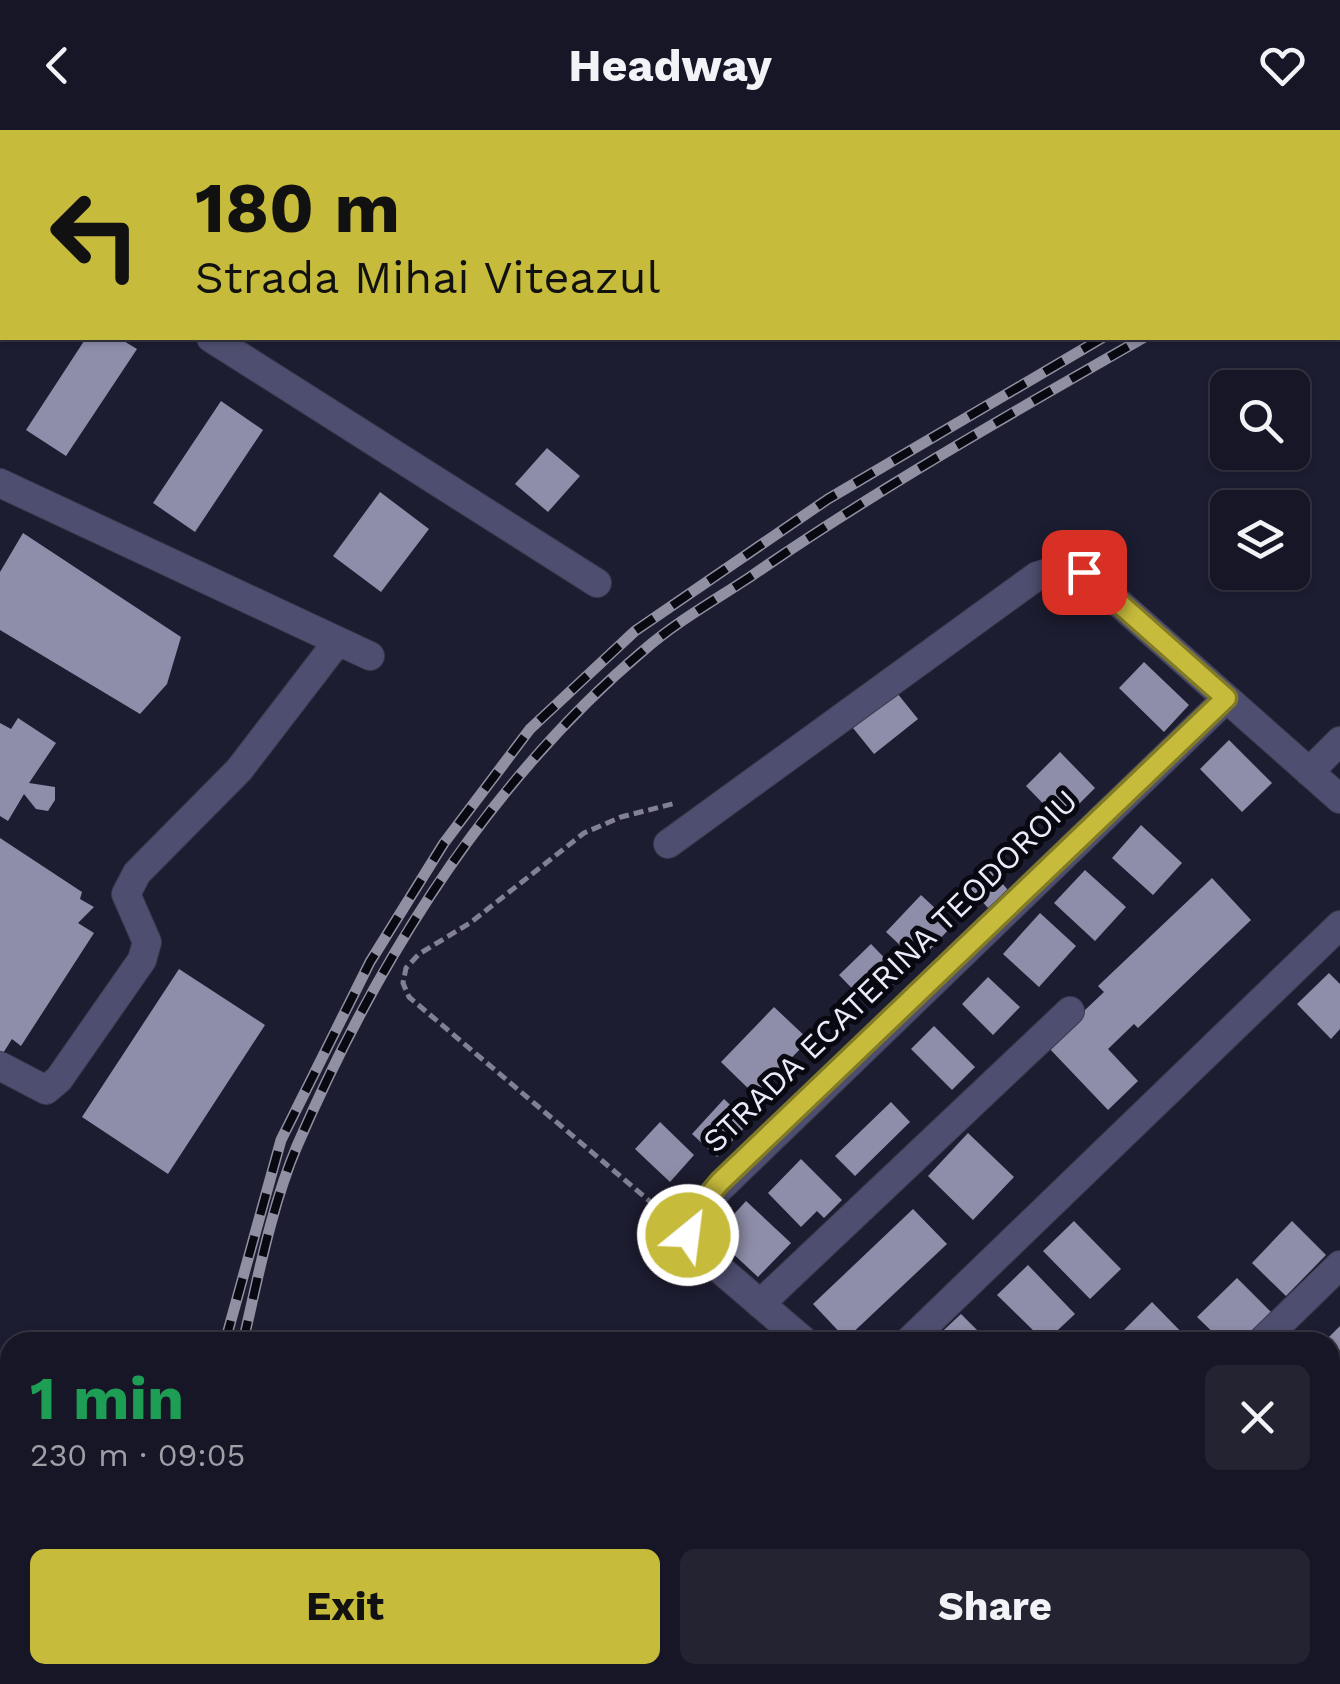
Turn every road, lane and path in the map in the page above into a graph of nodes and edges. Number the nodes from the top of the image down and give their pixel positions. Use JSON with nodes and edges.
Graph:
{"nodes":[{"id":1,"x":214,"y":340,"type":"edge"},
{"id":2,"x":0,"y":484,"type":"edge"},
{"id":3,"x":597,"y":583,"type":"dead end"},
{"id":4,"x":338,"y":641,"type":"junction"},
{"id":5,"x":370,"y":656,"type":"dead end"},
{"id":6,"x":1226,"y":698,"type":"junction"},
{"id":7,"x":1340,"y":742,"type":"edge"},
{"id":8,"x":1309,"y":772,"type":"junction"},
{"id":9,"x":728,"y":797,"type":"junction"},
{"id":10,"x":1340,"y":799,"type":"edge"},
{"id":11,"x":668,"y":844,"type":"dead end"},
{"id":12,"x":1340,"y":925,"type":"edge"},
{"id":13,"x":1070,"y":1011,"type":"dead end"},
{"id":14,"x":0,"y":1066,"type":"edge"},
{"id":15,"x":688,"y":1235,"type":"junction"},
{"id":16,"x":1340,"y":1265,"type":"edge"},
{"id":17,"x":760,"y":1304,"type":"junction"},
{"id":18,"x":793,"y":1332,"type":"edge"},
{"id":19,"x":918,"y":1332,"type":"edge"},
{"id":20,"x":1271,"y":1332,"type":"edge"}],
"edges":[{"from":1,"to":3,"type":"street"},
{"from":2,"to":4,"type":"street"},
{"from":4,"to":5,"type":"street"},
{"from":4,"to":14,"type":"street"},
{"from":6,"to":8,"type":"street"},
{"from":6,"to":9,"type":"street"},
{"from":6,"to":15,"type":"street","name":"STRADA ECATERINA TEODOROIU"},
{"from":7,"to":8,"type":"street"},
{"from":8,"to":10,"type":"street"},
{"from":9,"to":11,"type":"street"},
{"from":9,"to":15,"type":"path"},
{"from":12,"to":19,"type":"street"},
{"from":13,"to":17,"type":"street"},
{"from":15,"to":17,"type":"street"},
{"from":16,"to":20,"type":"street"},
{"from":17,"to":18,"type":"street"}]}
